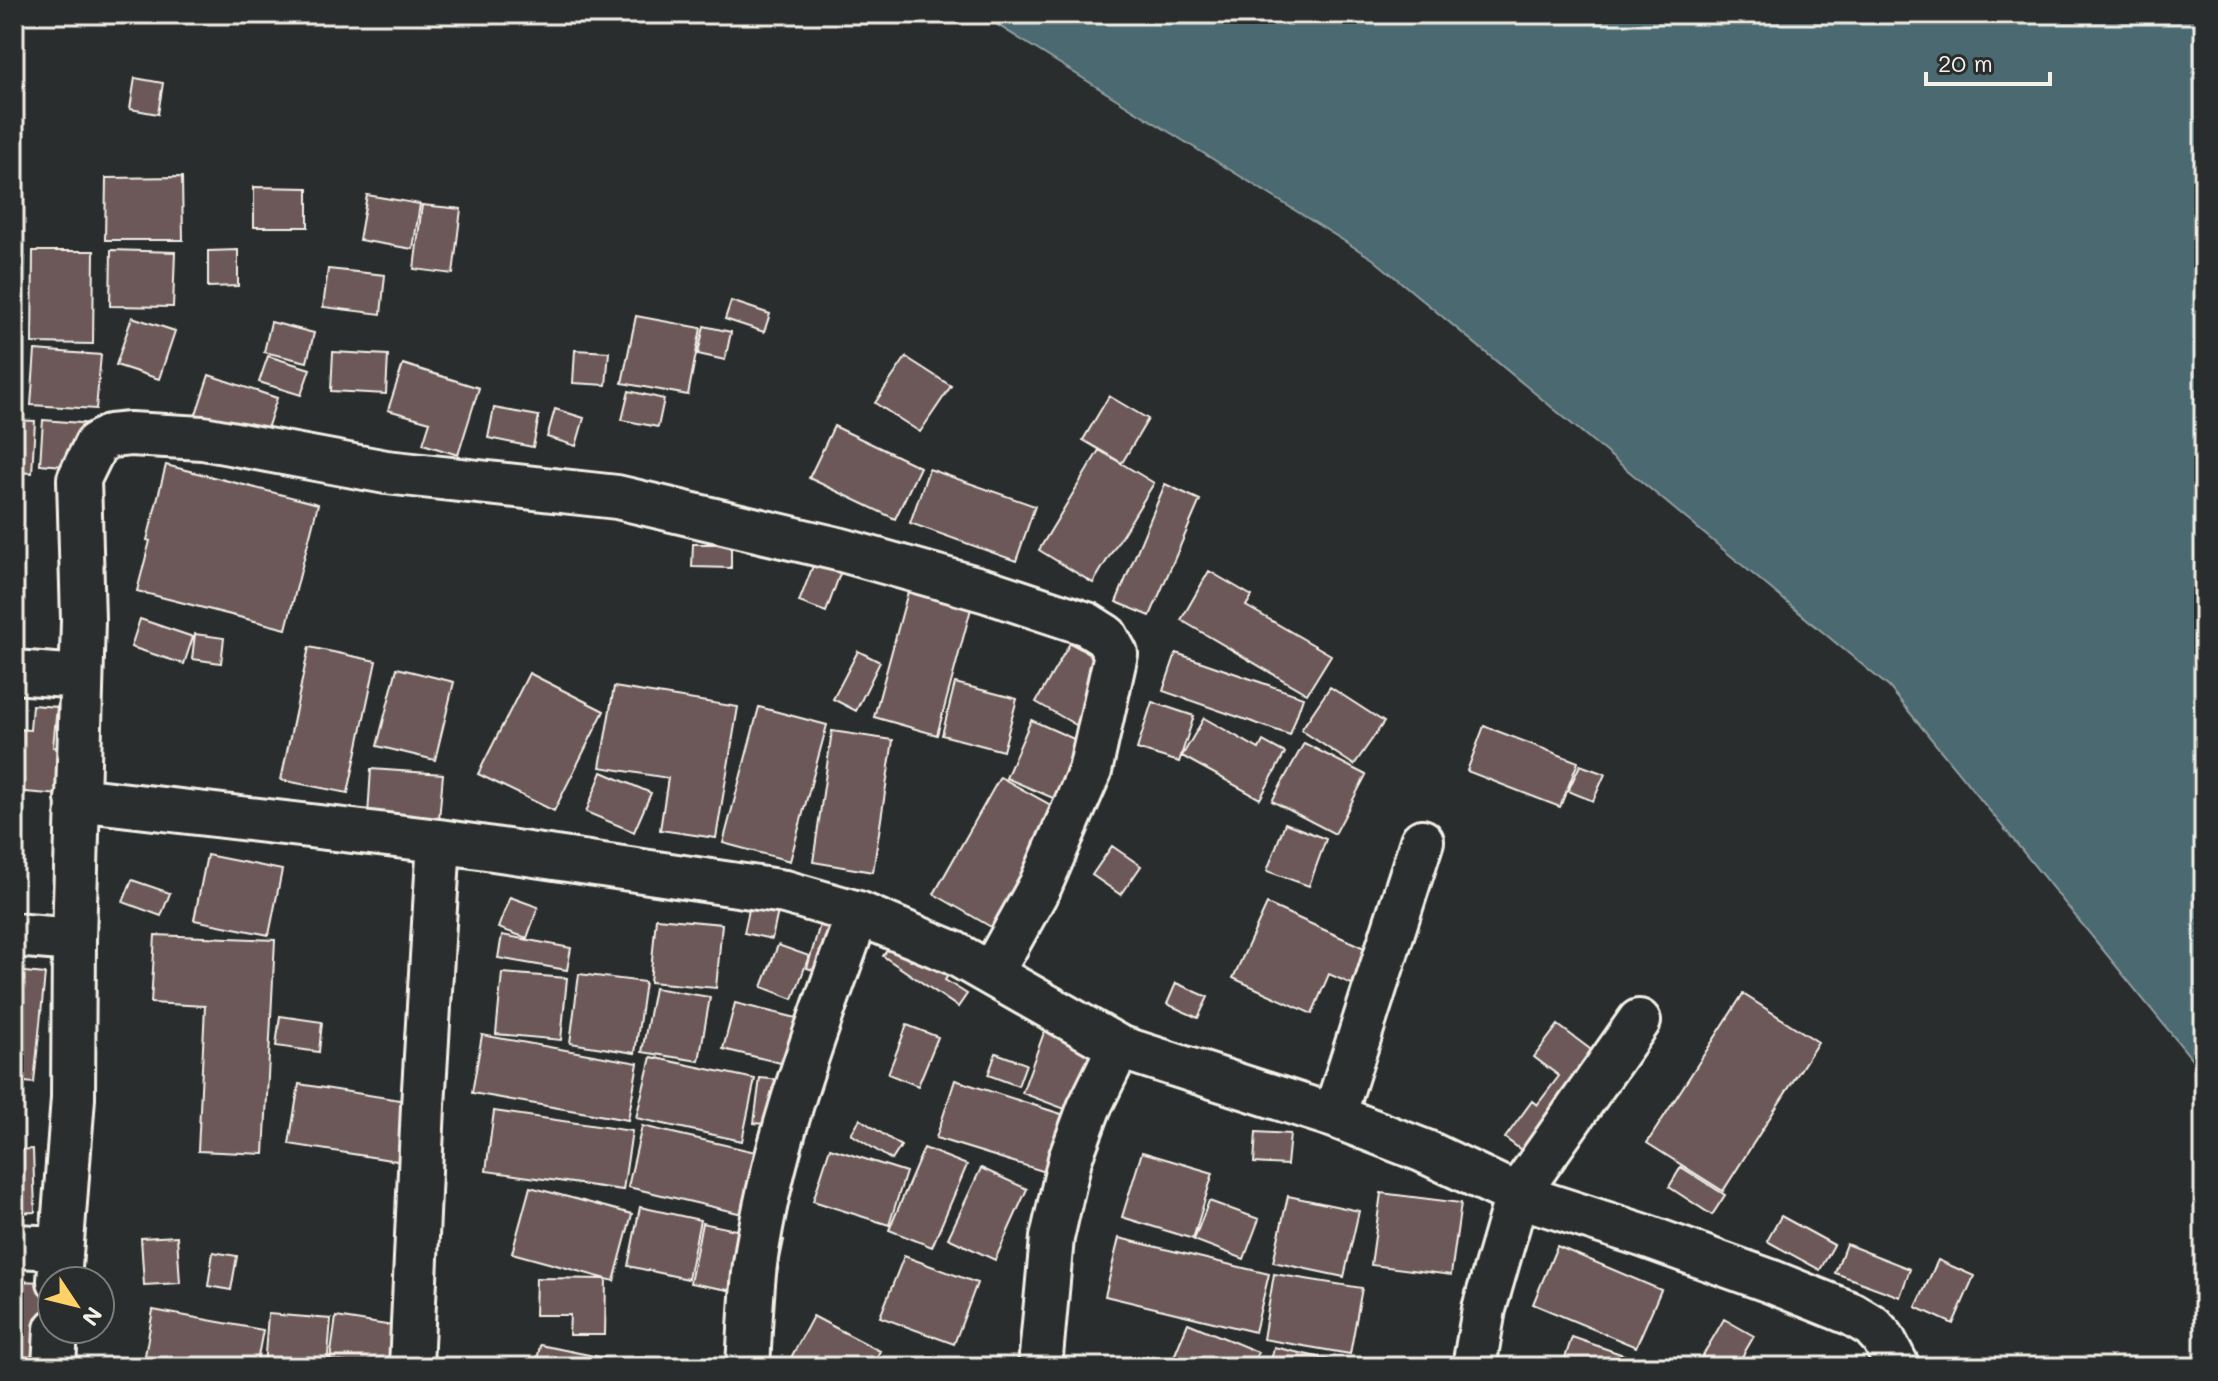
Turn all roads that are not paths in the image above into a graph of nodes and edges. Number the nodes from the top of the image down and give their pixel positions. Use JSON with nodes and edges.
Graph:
{"nodes":[{"id":1,"x":14,"y":672,"type":"edge"},
{"id":2,"x":81,"y":677,"type":"junction"},
{"id":3,"x":77,"y":799,"type":"junction"},
{"id":4,"x":439,"y":841,"type":"junction"},
{"id":5,"x":1422,"y":841,"type":"dead end"},
{"id":6,"x":858,"y":913,"type":"junction"},
{"id":7,"x":14,"y":935,"type":"edge"},
{"id":8,"x":74,"y":940,"type":"junction"},
{"id":9,"x":991,"y":974,"type":"junction"},
{"id":10,"x":1639,"y":1021,"type":"dead end"},
{"id":11,"x":1119,"y":1047,"type":"junction"},
{"id":12,"x":1334,"y":1116,"type":"junction"},
{"id":13,"x":1517,"y":1195,"type":"junction"},
{"id":14,"x":14,"y":1246,"type":"edge"},
{"id":15,"x":60,"y":1265,"type":"edge"},
{"id":16,"x":55,"y":1345,"type":"edge"},
{"id":17,"x":54,"y":1367,"type":"edge"},
{"id":18,"x":411,"y":1367,"type":"edge"},
{"id":19,"x":748,"y":1367,"type":"edge"},
{"id":20,"x":1040,"y":1367,"type":"edge"},
{"id":21,"x":1474,"y":1367,"type":"edge"},
{"id":22,"x":1898,"y":1367,"type":"edge"}],
"edges":[{"from":1,"to":2,"type":"street"},
{"from":2,"to":3,"type":"street"},
{"from":2,"to":9,"type":"street"},
{"from":3,"to":4,"type":"street"},
{"from":3,"to":8,"type":"street"},
{"from":4,"to":6,"type":"street"},
{"from":4,"to":18,"type":"street"},
{"from":5,"to":12,"type":"street"},
{"from":6,"to":9,"type":"street"},
{"from":6,"to":19,"type":"street"},
{"from":7,"to":8,"type":"street"},
{"from":8,"to":15,"type":"street"},
{"from":9,"to":11,"type":"street"},
{"from":10,"to":13,"type":"street"},
{"from":11,"to":12,"type":"street"},
{"from":11,"to":20,"type":"street"},
{"from":12,"to":13,"type":"street"},
{"from":13,"to":21,"type":"street"},
{"from":13,"to":22,"type":"street"},
{"from":14,"to":15,"type":"street"},
{"from":16,"to":17,"type":"street"}]}
